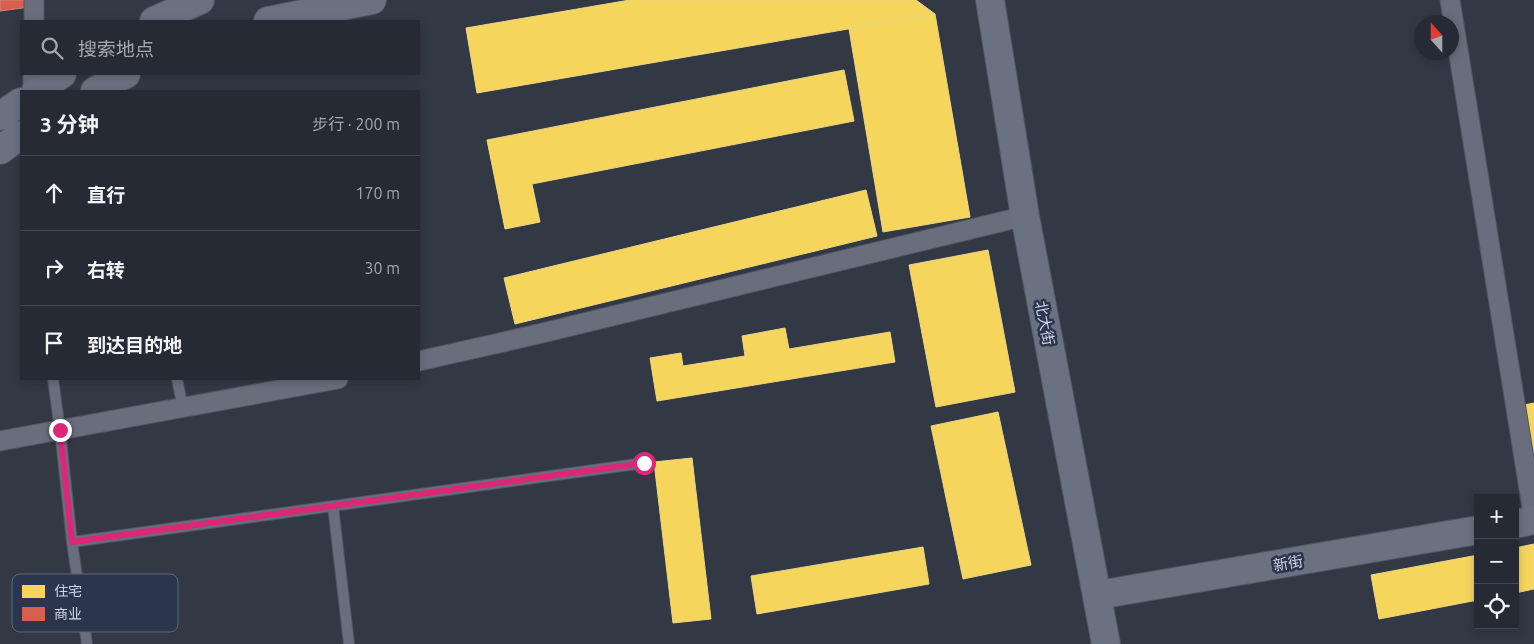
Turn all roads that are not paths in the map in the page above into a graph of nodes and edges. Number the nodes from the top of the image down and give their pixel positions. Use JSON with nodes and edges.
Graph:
{"nodes":[{"id":1,"x":34,"y":0,"type":"edge"},
{"id":2,"x":200,"y":0,"type":"edge"},
{"id":3,"x":372,"y":0,"type":"edge"},
{"id":4,"x":990,"y":0,"type":"edge"},
{"id":5,"x":1450,"y":0,"type":"edge"},
{"id":6,"x":34,"y":20,"type":"edge"},
{"id":7,"x":156,"y":20,"type":"edge"},
{"id":8,"x":273,"y":20,"type":"edge"},
{"id":9,"x":33,"y":75,"type":"edge"},
{"id":10,"x":60,"y":75,"type":"edge"},
{"id":11,"x":35,"y":90,"type":"edge"},
{"id":12,"x":37,"y":90,"type":"edge"},
{"id":13,"x":20,"y":103,"type":"edge"},
{"id":14,"x":0,"y":116,"type":"edge"},
{"id":15,"x":20,"y":136,"type":"edge"},
{"id":16,"x":0,"y":150,"type":"edge"},
{"id":17,"x":1025,"y":216,"type":"junction"},
{"id":18,"x":420,"y":361,"type":"edge"},
{"id":19,"x":53,"y":380,"type":"edge"},
{"id":20,"x":177,"y":380,"type":"edge"},
{"id":21,"x":333,"y":380,"type":"edge"},
{"id":22,"x":183,"y":408,"type":"junction"},
{"id":23,"x":60,"y":430,"type":"junction"},
{"id":24,"x":0,"y":441,"type":"edge"},
{"id":25,"x":644,"y":463,"type":"dead end"},
{"id":26,"x":333,"y":506,"type":"junction"},
{"id":27,"x":1534,"y":520,"type":"edge"},
{"id":28,"x":1519,"y":523,"type":"edge"},
{"id":29,"x":1474,"y":531,"type":"edge"},
{"id":30,"x":72,"y":542,"type":"junction"},
{"id":31,"x":77,"y":574,"type":"edge"},
{"id":32,"x":1098,"y":595,"type":"junction"},
{"id":33,"x":349,"y":644,"type":"edge"},
{"id":34,"x":1106,"y":644,"type":"edge"}],
"edges":[{"from":1,"to":6,"type":"street"},
{"from":2,"to":7,"type":"main road"},
{"from":3,"to":8,"type":"main road"},
{"from":4,"to":17,"type":"main road","name":"北大街"},
{"from":5,"to":27,"type":"street"},
{"from":9,"to":11,"type":"street"},
{"from":10,"to":12,"type":"main road"},
{"from":13,"to":14,"type":"main road"},
{"from":15,"to":16,"type":"main road"},
{"from":17,"to":18,"type":"street"},
{"from":17,"to":32,"type":"main road","name":"北大街"},
{"from":19,"to":23,"type":"lane"},
{"from":20,"to":22,"type":"lane"},
{"from":21,"to":22,"type":"street"},
{"from":22,"to":23,"type":"street"},
{"from":23,"to":24,"type":"street"},
{"from":23,"to":30,"type":"lane"},
{"from":25,"to":26,"type":"lane"},
{"from":26,"to":30,"type":"lane"},
{"from":26,"to":33,"type":"lane"},
{"from":27,"to":28,"type":"main road"},
{"from":29,"to":32,"type":"main road","name":"新街"},
{"from":30,"to":31,"type":"lane"},
{"from":32,"to":34,"type":"main road","name":"北大街"}]}
